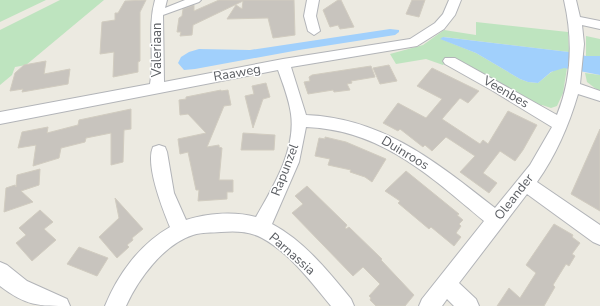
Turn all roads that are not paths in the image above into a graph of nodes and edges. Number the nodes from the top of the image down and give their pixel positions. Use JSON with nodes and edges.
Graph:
{"nodes":[{"id":1,"x":160,"y":0,"type":"edge"},
{"id":2,"x":195,"y":0,"type":"edge"},
{"id":3,"x":313,"y":0,"type":"edge"},
{"id":4,"x":455,"y":0,"type":"edge"},
{"id":5,"x":570,"y":0,"type":"edge"},
{"id":6,"x":157,"y":13,"type":"junction"},
{"id":7,"x":576,"y":20,"type":"junction"},
{"id":8,"x":600,"y":25,"type":"edge"},
{"id":9,"x":314,"y":31,"type":"dead end"},
{"id":10,"x":450,"y":61,"type":"dead end"},
{"id":11,"x":283,"y":64,"type":"junction"},
{"id":12,"x":574,"y":81,"type":"junction"},
{"id":13,"x":156,"y":88,"type":"junction"},
{"id":14,"x":600,"y":96,"type":"edge"},
{"id":15,"x":1,"y":119,"type":"edge"},
{"id":16,"x":299,"y":120,"type":"junction"},
{"id":17,"x":561,"y":125,"type":"junction"},
{"id":18,"x":159,"y":152,"type":"dead end"},
{"id":19,"x":525,"y":183,"type":"junction"},
{"id":20,"x":496,"y":220,"type":"junction"},
{"id":21,"x":260,"y":228,"type":"junction"},
{"id":22,"x":182,"y":231,"type":"junction"},
{"id":23,"x":600,"y":236,"type":"edge"},
{"id":24,"x":0,"y":272,"type":"edge"},
{"id":25,"x":446,"y":284,"type":"junction"},
{"id":26,"x":60,"y":306,"type":"edge"},
{"id":27,"x":115,"y":306,"type":"edge"},
{"id":28,"x":344,"y":306,"type":"edge"},
{"id":29,"x":429,"y":306,"type":"edge"},
{"id":30,"x":469,"y":306,"type":"edge"}],
"edges":[{"from":1,"to":6,"type":"street","name":"Valeriaan"},
{"from":2,"to":6,"type":"street","name":"Valeriaan"},
{"from":3,"to":9,"type":"street"},
{"from":4,"to":11,"type":"street","name":"Raaweg"},
{"from":5,"to":7,"type":"street","name":"Oleander"},
{"from":6,"to":13,"type":"street","name":"Valeriaan"},
{"from":7,"to":8,"type":"street"},
{"from":7,"to":12,"type":"street","name":"Oleander"},
{"from":10,"to":17,"type":"street","name":"Veenbes"},
{"from":11,"to":13,"type":"street","name":"Raaweg"},
{"from":11,"to":16,"type":"street","name":"Rapunzel"},
{"from":12,"to":14,"type":"street"},
{"from":12,"to":17,"type":"street","name":"Oleander"},
{"from":13,"to":15,"type":"street","name":"Raaweg"},
{"from":16,"to":20,"type":"street","name":"Duinroos"},
{"from":16,"to":21,"type":"street","name":"Rapunzel"},
{"from":17,"to":19,"type":"street","name":"Oleander"},
{"from":18,"to":22,"type":"street"},
{"from":19,"to":20,"type":"street","name":"Oleander"},
{"from":19,"to":23,"type":"street"},
{"from":20,"to":25,"type":"street","name":"Oleander"},
{"from":21,"to":22,"type":"street","name":"Parnassia"},
{"from":21,"to":28,"type":"street","name":"Parnassia"},
{"from":22,"to":27,"type":"street","name":"Parnassia"},
{"from":24,"to":26,"type":"street"},
{"from":25,"to":29,"type":"street","name":"Oleander"},
{"from":25,"to":30,"type":"street"}]}
